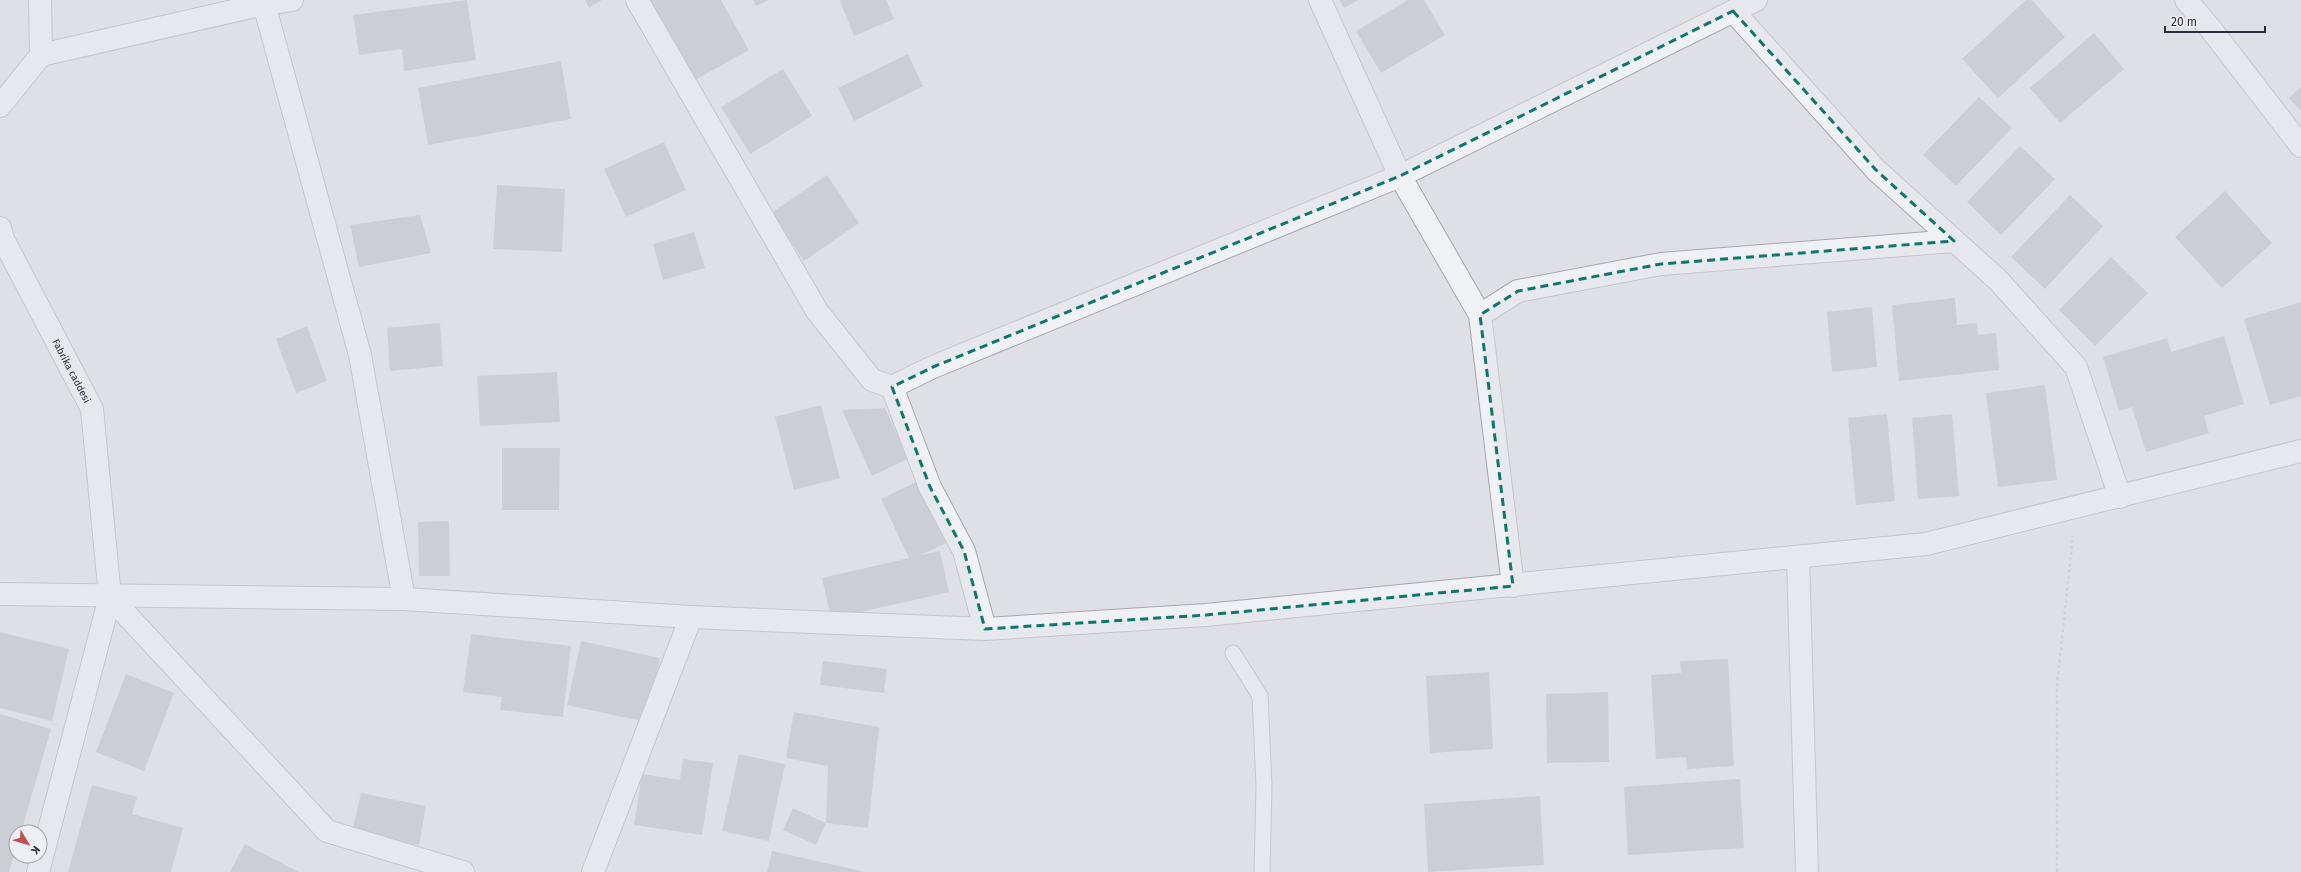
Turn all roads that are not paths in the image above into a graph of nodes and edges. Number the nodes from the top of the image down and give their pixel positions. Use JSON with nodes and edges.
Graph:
{"nodes":[{"id":1,"x":40,"y":0,"type":"edge"},
{"id":2,"x":292,"y":0,"type":"edge"},
{"id":3,"x":637,"y":0,"type":"edge"},
{"id":4,"x":1320,"y":0,"type":"edge"},
{"id":5,"x":1756,"y":0,"type":"edge"},
{"id":6,"x":2186,"y":0,"type":"edge"},
{"id":7,"x":264,"y":4,"type":"junction"},
{"id":8,"x":1734,"y":11,"type":"junction"},
{"id":9,"x":41,"y":55,"type":"junction"},
{"id":10,"x":0,"y":106,"type":"edge"},
{"id":11,"x":2301,"y":146,"type":"edge"},
{"id":12,"x":1400,"y":176,"type":"junction"},
{"id":13,"x":0,"y":228,"type":"edge"},
{"id":14,"x":1954,"y":241,"type":"junction"},
{"id":15,"x":1480,"y":315,"type":"junction"},
{"id":16,"x":892,"y":388,"type":"junction"},
{"id":17,"x":2301,"y":451,"type":"edge"},
{"id":18,"x":2120,"y":497,"type":"junction"},
{"id":19,"x":1798,"y":557,"type":"junction"},
{"id":20,"x":1513,"y":586,"type":"junction"},
{"id":21,"x":0,"y":594,"type":"edge"},
{"id":22,"x":110,"y":597,"type":"junction"},
{"id":23,"x":404,"y":599,"type":"junction"},
{"id":24,"x":691,"y":617,"type":"junction"},
{"id":25,"x":985,"y":629,"type":"junction"},
{"id":26,"x":1233,"y":653,"type":"dead end"},
{"id":27,"x":38,"y":872,"type":"edge"},
{"id":28,"x":463,"y":872,"type":"edge"},
{"id":29,"x":592,"y":872,"type":"edge"},
{"id":30,"x":1262,"y":872,"type":"edge"},
{"id":31,"x":1807,"y":872,"type":"edge"}],
"edges":[{"from":1,"to":9,"type":"street"},
{"from":2,"to":7,"type":"street"},
{"from":3,"to":16,"type":"street"},
{"from":4,"to":12,"type":"street"},
{"from":5,"to":8,"type":"street"},
{"from":6,"to":11,"type":"street"},
{"from":7,"to":9,"type":"street"},
{"from":7,"to":23,"type":"street"},
{"from":8,"to":12,"type":"street"},
{"from":8,"to":14,"type":"street"},
{"from":9,"to":10,"type":"street"},
{"from":12,"to":15,"type":"street"},
{"from":12,"to":16,"type":"street"},
{"from":13,"to":22,"type":"street","name":"Fabrika caddesi"},
{"from":14,"to":15,"type":"street"},
{"from":14,"to":18,"type":"street"},
{"from":15,"to":20,"type":"street"},
{"from":16,"to":25,"type":"street"},
{"from":17,"to":18,"type":"street"},
{"from":18,"to":19,"type":"street"},
{"from":19,"to":20,"type":"street"},
{"from":19,"to":31,"type":"street"},
{"from":20,"to":25,"type":"street"},
{"from":21,"to":22,"type":"street"},
{"from":22,"to":23,"type":"street"},
{"from":22,"to":27,"type":"street"},
{"from":22,"to":28,"type":"street"},
{"from":23,"to":24,"type":"street"},
{"from":24,"to":25,"type":"street"},
{"from":24,"to":29,"type":"street"},
{"from":26,"to":30,"type":"lane"}]}
